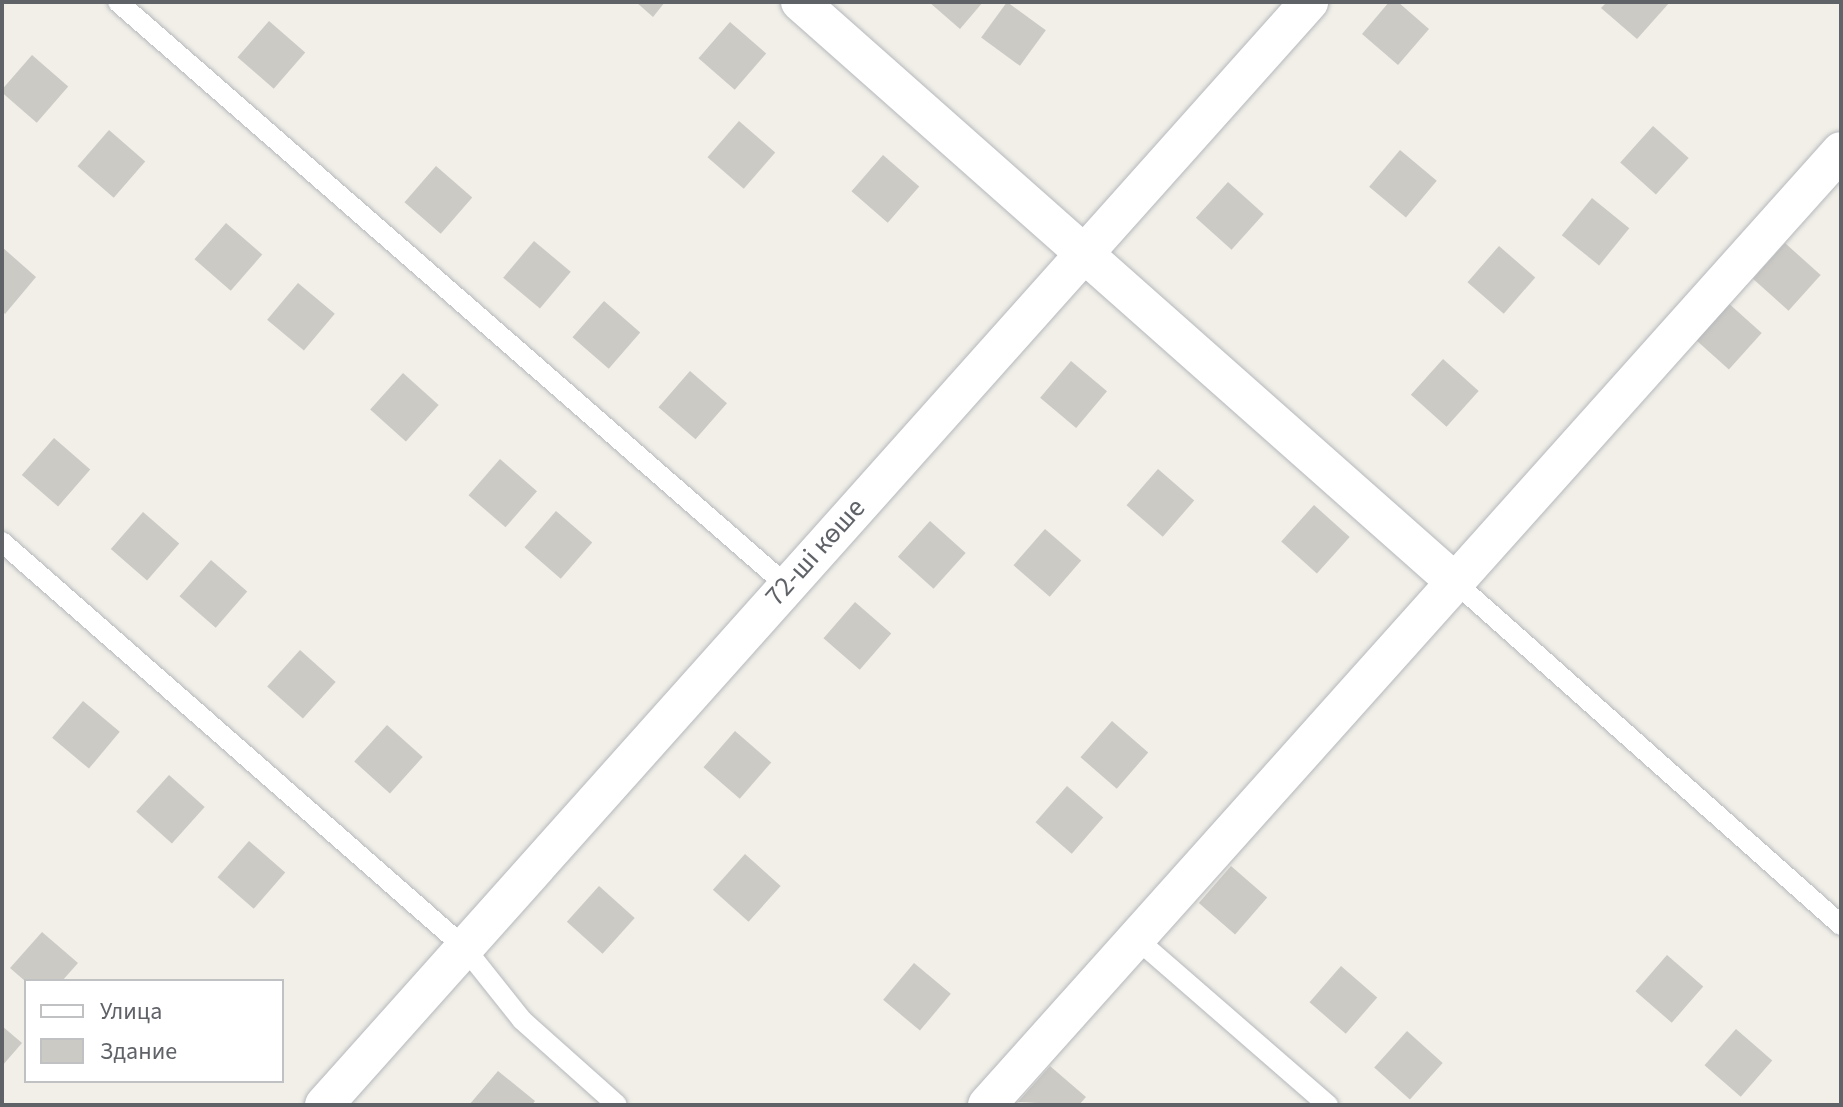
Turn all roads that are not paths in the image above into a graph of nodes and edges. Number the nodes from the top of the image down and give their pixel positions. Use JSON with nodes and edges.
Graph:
{"nodes":[{"id":1,"x":118,"y":2,"type":"edge"},
{"id":2,"x":800,"y":2,"type":"edge"},
{"id":3,"x":1309,"y":2,"type":"edge"},
{"id":4,"x":1841,"y":151,"type":"edge"},
{"id":5,"x":1085,"y":252,"type":"junction"},
{"id":6,"x":2,"y":542,"type":"edge"},
{"id":7,"x":1456,"y":583,"type":"junction"},
{"id":8,"x":785,"y":584,"type":"junction"},
{"id":9,"x":1841,"y":925,"type":"edge"},
{"id":10,"x":1138,"y":940,"type":"junction"},
{"id":11,"x":464,"y":947,"type":"junction"},
{"id":12,"x":324,"y":1105,"type":"edge"},
{"id":13,"x":617,"y":1105,"type":"edge"},
{"id":14,"x":987,"y":1105,"type":"edge"},
{"id":15,"x":1328,"y":1105,"type":"edge"}],
"edges":[{"from":1,"to":8,"type":"lane"},
{"from":2,"to":5,"type":"street"},
{"from":3,"to":5,"type":"street","name":"72-ші көше"},
{"from":4,"to":7,"type":"street"},
{"from":5,"to":7,"type":"street"},
{"from":5,"to":8,"type":"street","name":"72-ші көше"},
{"from":6,"to":11,"type":"lane"},
{"from":7,"to":9,"type":"lane"},
{"from":7,"to":10,"type":"street"},
{"from":8,"to":11,"type":"street","name":"72-ші көше"},
{"from":10,"to":14,"type":"street"},
{"from":10,"to":15,"type":"lane"},
{"from":11,"to":12,"type":"street","name":"72-ші көше"},
{"from":11,"to":13,"type":"lane"}]}
